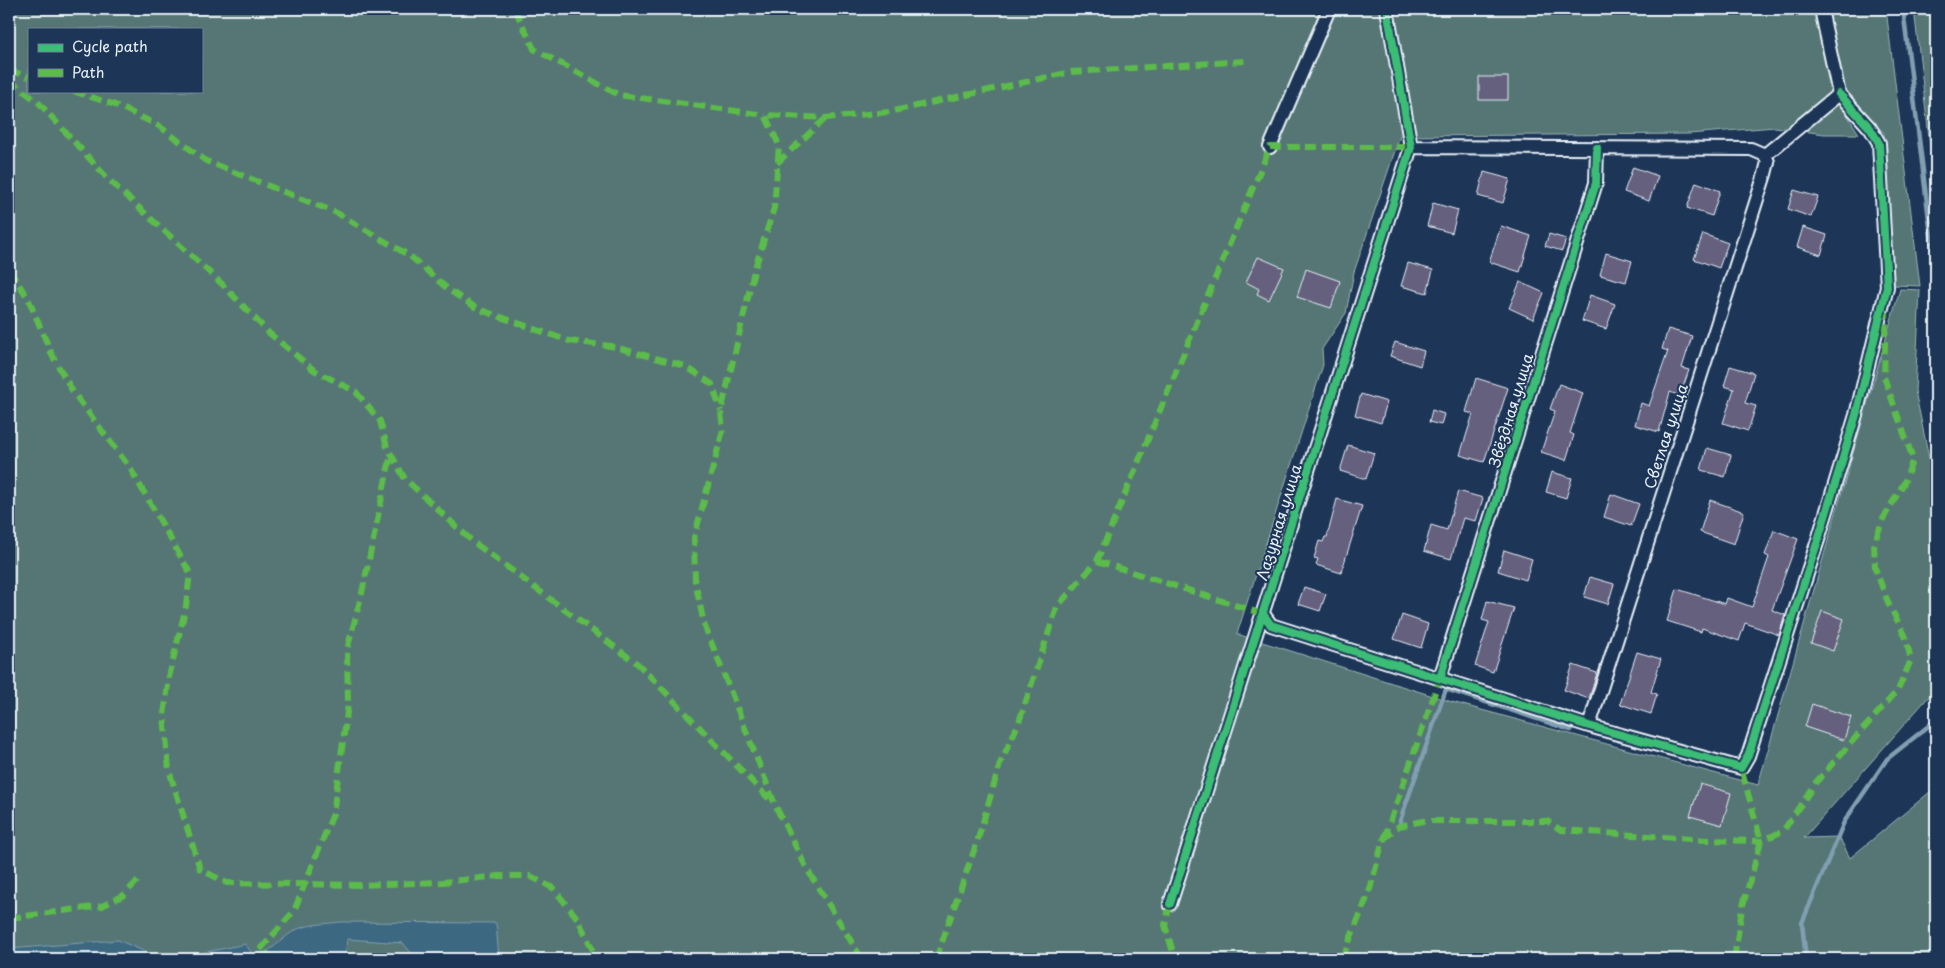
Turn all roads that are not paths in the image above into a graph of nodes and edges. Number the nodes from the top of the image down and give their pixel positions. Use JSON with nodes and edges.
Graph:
{"nodes":[{"id":1,"x":1329,"y":9,"type":"edge"},
{"id":2,"x":1387,"y":9,"type":"edge"},
{"id":3,"x":1820,"y":9,"type":"edge"},
{"id":4,"x":1839,"y":94,"type":"junction"},
{"id":5,"x":1270,"y":147,"type":"dead end"},
{"id":6,"x":1410,"y":147,"type":"junction"},
{"id":7,"x":1597,"y":148,"type":"junction"},
{"id":8,"x":1765,"y":155,"type":"junction"},
{"id":9,"x":1263,"y":614,"type":"junction"},
{"id":10,"x":1440,"y":678,"type":"junction"},
{"id":11,"x":1589,"y":726,"type":"junction"},
{"id":12,"x":1170,"y":904,"type":"dead end"}],
"edges":[{"from":1,"to":5,"type":"street"},
{"from":2,"to":6,"type":"street"},
{"from":3,"to":4,"type":"street"},
{"from":4,"to":8,"type":"street"},
{"from":4,"to":11,"type":"street"},
{"from":6,"to":7,"type":"street"},
{"from":6,"to":9,"type":"street","name":"Лазурная улица"},
{"from":7,"to":8,"type":"street"},
{"from":7,"to":10,"type":"street","name":"Звёздная улица"},
{"from":8,"to":11,"type":"street","name":"Светлая улица"},
{"from":9,"to":10,"type":"street"},
{"from":9,"to":12,"type":"street","name":"Лазурная улица"},
{"from":10,"to":11,"type":"street"}]}
